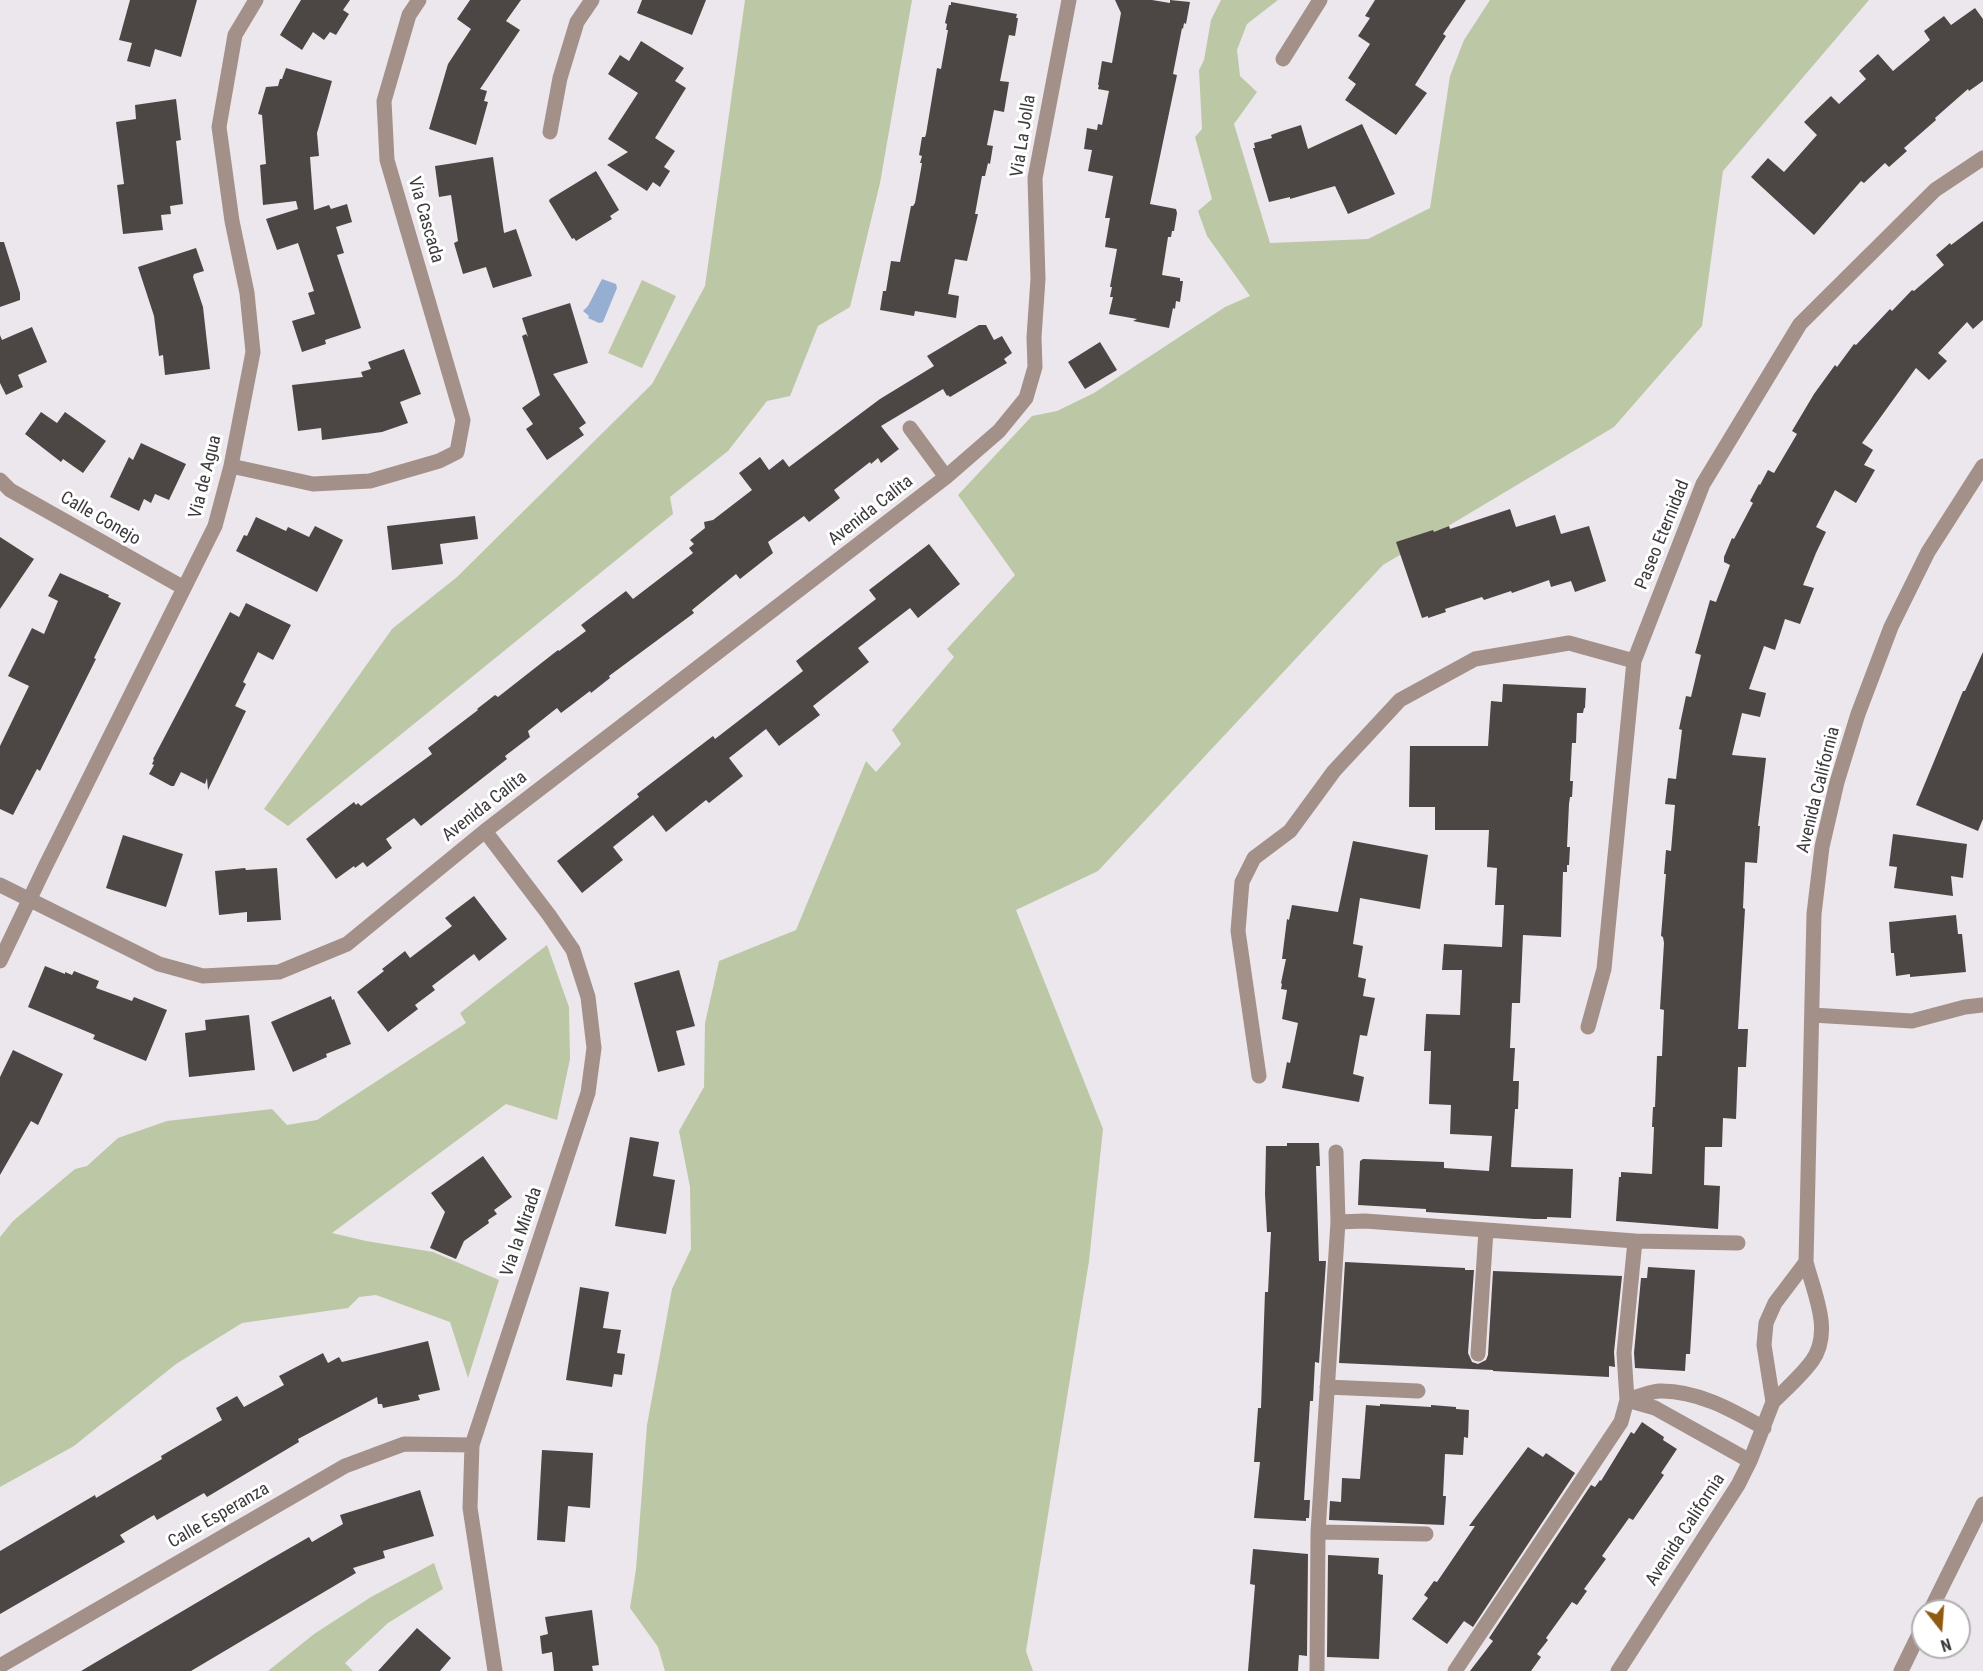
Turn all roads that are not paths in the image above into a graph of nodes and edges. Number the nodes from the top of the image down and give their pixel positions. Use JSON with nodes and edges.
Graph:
{"nodes":[{"id":1,"x":256,"y":0,"type":"edge"},
{"id":2,"x":419,"y":0,"type":"edge"},
{"id":3,"x":592,"y":0,"type":"edge"},
{"id":4,"x":1069,"y":0,"type":"edge"},
{"id":5,"x":1320,"y":0,"type":"edge"},
{"id":6,"x":1283,"y":59,"type":"dead end"},
{"id":7,"x":550,"y":132,"type":"dead end"},
{"id":8,"x":1983,"y":158,"type":"edge"},
{"id":9,"x":910,"y":428,"type":"dead end"},
{"id":10,"x":231,"y":466,"type":"junction"},
{"id":11,"x":1983,"y":466,"type":"edge"},
{"id":12,"x":946,"y":477,"type":"junction"},
{"id":13,"x":0,"y":480,"type":"edge"},
{"id":14,"x":184,"y":588,"type":"junction"},
{"id":15,"x":1634,"y":661,"type":"junction"},
{"id":16,"x":485,"y":831,"type":"junction"},
{"id":17,"x":0,"y":885,"type":"edge"},
{"id":18,"x":29,"y":900,"type":"junction"},
{"id":19,"x":0,"y":961,"type":"edge"},
{"id":20,"x":1983,"y":1005,"type":"edge"},
{"id":21,"x":1812,"y":1015,"type":"junction"},
{"id":22,"x":1588,"y":1027,"type":"dead end"},
{"id":23,"x":1259,"y":1076,"type":"dead end"},
{"id":24,"x":1336,"y":1152,"type":"dead end"},
{"id":25,"x":1338,"y":1222,"type":"junction"},
{"id":26,"x":1486,"y":1230,"type":"junction"},
{"id":27,"x":1635,"y":1241,"type":"junction"},
{"id":28,"x":1738,"y":1243,"type":"dead end"},
{"id":29,"x":1806,"y":1262,"type":"junction"},
{"id":30,"x":1478,"y":1354,"type":"dead end"},
{"id":31,"x":1327,"y":1387,"type":"junction"},
{"id":32,"x":1418,"y":1391,"type":"dead end"},
{"id":33,"x":1627,"y":1400,"type":"junction"},
{"id":34,"x":1773,"y":1402,"type":"junction"},
{"id":35,"x":1764,"y":1428,"type":"junction"},
{"id":36,"x":472,"y":1445,"type":"junction"},
{"id":37,"x":1750,"y":1461,"type":"junction"},
{"id":38,"x":1983,"y":1504,"type":"edge"},
{"id":39,"x":1318,"y":1532,"type":"junction"},
{"id":40,"x":1426,"y":1534,"type":"dead end"},
{"id":41,"x":1936,"y":1599,"type":"edge"},
{"id":42,"x":1911,"y":1651,"type":"edge"},
{"id":43,"x":0,"y":1666,"type":"edge"},
{"id":44,"x":495,"y":1671,"type":"edge"},
{"id":45,"x":1317,"y":1671,"type":"edge"},
{"id":46,"x":1455,"y":1671,"type":"edge"},
{"id":47,"x":1618,"y":1671,"type":"edge"},
{"id":48,"x":1901,"y":1671,"type":"edge"}],
"edges":[{"from":1,"to":10,"type":"street","name":"Via de Agua"},
{"from":2,"to":10,"type":"street","name":"Via Cascada"},
{"from":3,"to":7,"type":"street"},
{"from":4,"to":12,"type":"street","name":"Via La Jolla"},
{"from":5,"to":6,"type":"street"},
{"from":8,"to":15,"type":"street","name":"Paseo Eternidad"},
{"from":9,"to":12,"type":"street"},
{"from":10,"to":14,"type":"street","name":"Via de Agua"},
{"from":11,"to":21,"type":"street","name":"Avenida California"},
{"from":12,"to":16,"type":"street","name":"Avenida Calita"},
{"from":13,"to":14,"type":"street","name":"Calle Conejo"},
{"from":14,"to":18,"type":"street","name":"Via de Agua"},
{"from":15,"to":22,"type":"street","name":"Paseo Eternidad"},
{"from":15,"to":23,"type":"street"},
{"from":16,"to":18,"type":"street","name":"Avenida Calita"},
{"from":16,"to":36,"type":"street","name":"Via la Mirada"},
{"from":17,"to":18,"type":"street","name":"Avenida Calita"},
{"from":18,"to":19,"type":"street","name":"Via de Agua"},
{"from":20,"to":21,"type":"street"},
{"from":21,"to":29,"type":"street","name":"Avenida California"},
{"from":24,"to":25,"type":"street"},
{"from":25,"to":26,"type":"street"},
{"from":25,"to":31,"type":"street"},
{"from":26,"to":27,"type":"street"},
{"from":26,"to":30,"type":"street"},
{"from":27,"to":28,"type":"street"},
{"from":27,"to":33,"type":"street"},
{"from":29,"to":34,"type":"street","name":"Avenida California"},
{"from":29,"to":34,"type":"street","name":"Avenida California"},
{"from":31,"to":32,"type":"street"},
{"from":31,"to":39,"type":"street"},
{"from":33,"to":35,"type":"street"},
{"from":33,"to":37,"type":"street"},
{"from":33,"to":46,"type":"street"},
{"from":34,"to":35,"type":"street","name":"Avenida California"},
{"from":35,"to":37,"type":"street","name":"Avenida California"},
{"from":36,"to":43,"type":"street","name":"Calle Esperanza"},
{"from":36,"to":44,"type":"street","name":"Via la Mirada"},
{"from":37,"to":47,"type":"street","name":"Avenida California"},
{"from":38,"to":41,"type":"street"},
{"from":39,"to":40,"type":"street"},
{"from":39,"to":45,"type":"street"},
{"from":42,"to":48,"type":"street"}]}
